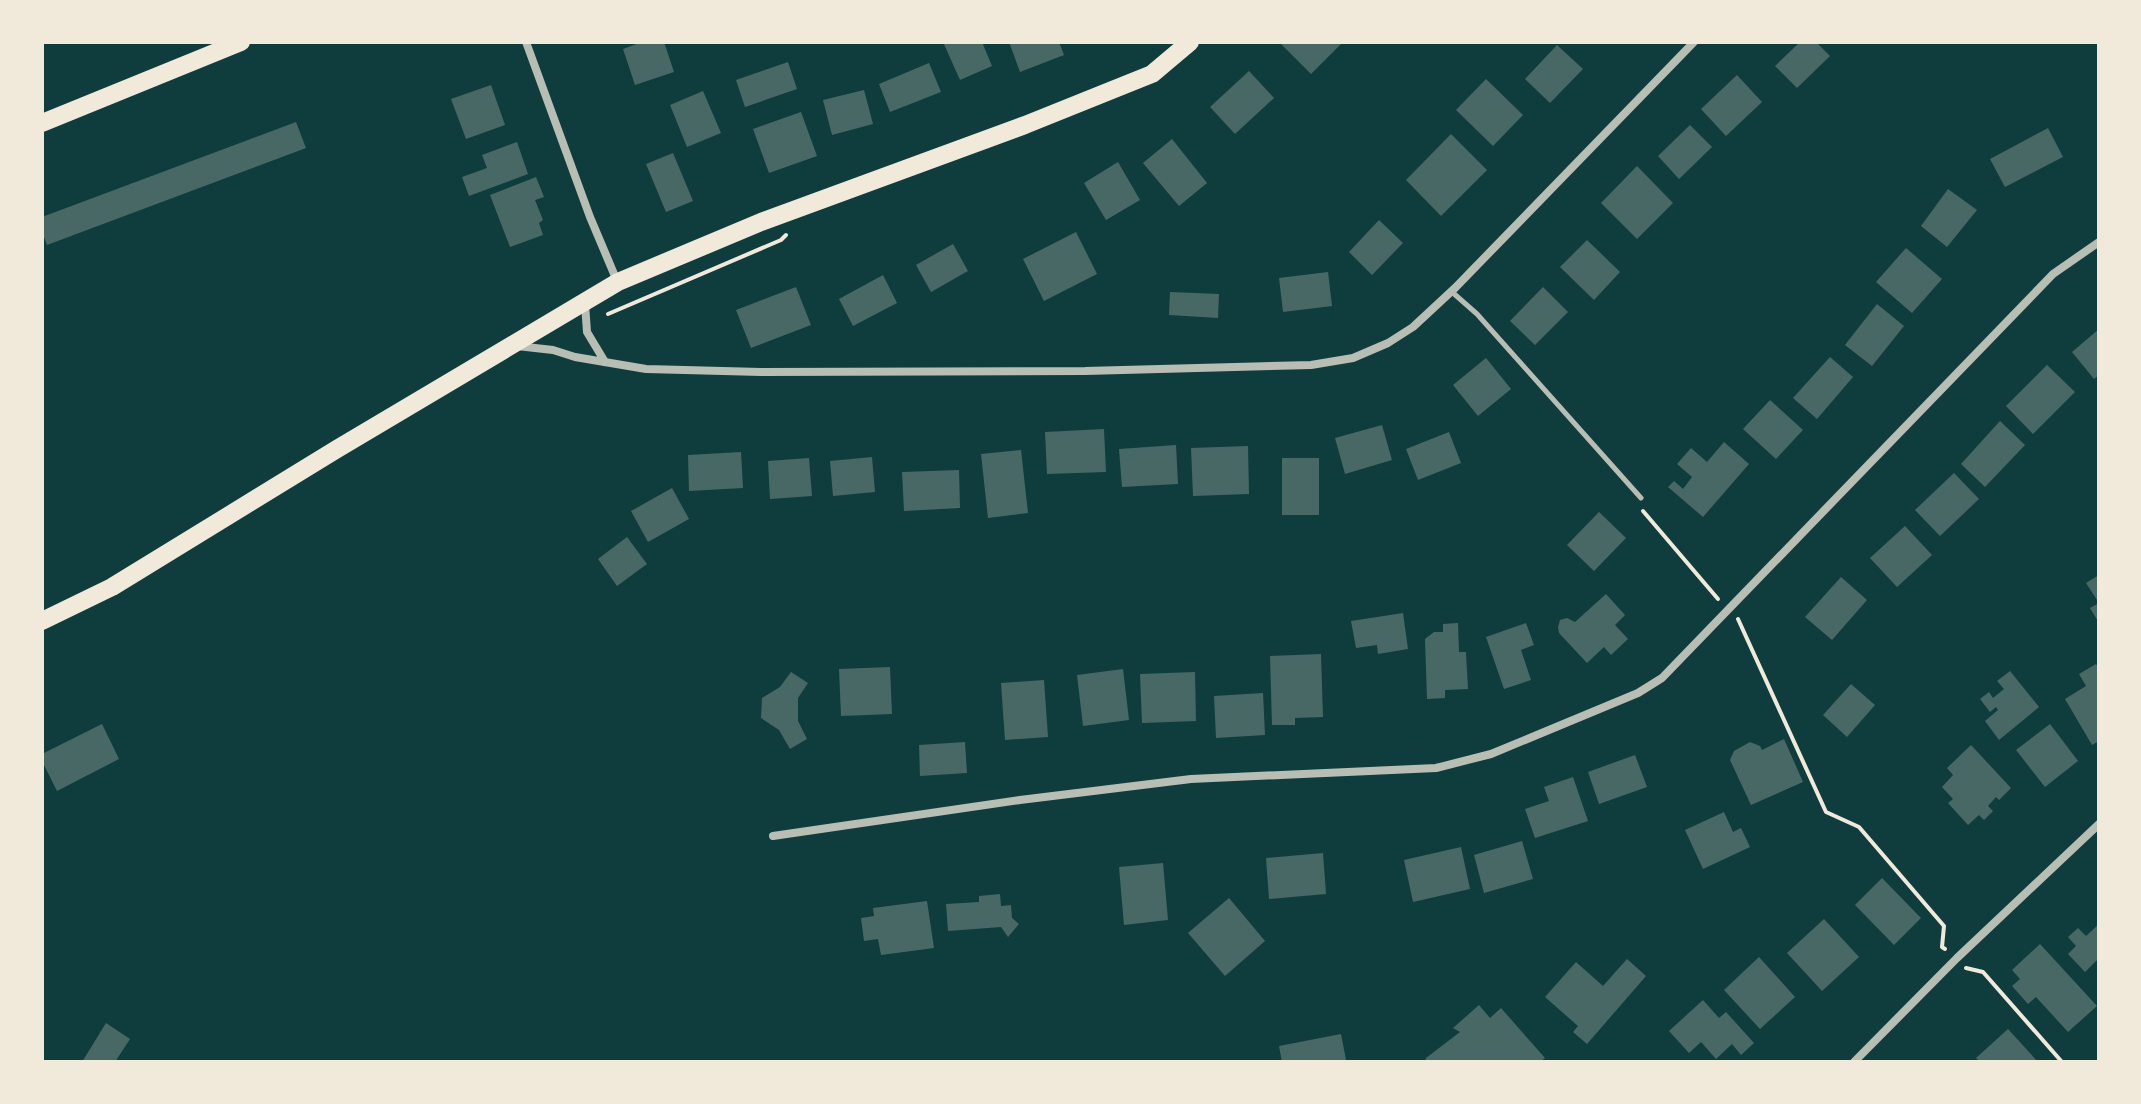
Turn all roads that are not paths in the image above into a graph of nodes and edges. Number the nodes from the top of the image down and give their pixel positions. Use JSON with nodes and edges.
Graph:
{"nodes":[{"id":1,"x":241,"y":42,"type":"edge"},
{"id":2,"x":526,"y":42,"type":"edge"},
{"id":3,"x":1190,"y":42,"type":"edge"},
{"id":4,"x":1694,"y":42,"type":"edge"},
{"id":5,"x":42,"y":123,"type":"edge"},
{"id":6,"x":2099,"y":242,"type":"edge"},
{"id":7,"x":618,"y":282,"type":"junction"},
{"id":8,"x":1451,"y":291,"type":"junction"},
{"id":9,"x":585,"y":301,"type":"junction"},
{"id":10,"x":509,"y":345,"type":"junction"},
{"id":11,"x":605,"y":362,"type":"junction"},
{"id":12,"x":1641,"y":498,"type":"road end"},
{"id":13,"x":42,"y":621,"type":"edge"},
{"id":14,"x":2099,"y":824,"type":"edge"},
{"id":15,"x":773,"y":836,"type":"dead end"},
{"id":16,"x":1854,"y":1062,"type":"edge"}],
"edges":[{"from":1,"to":5,"type":"highway"},
{"from":2,"to":7,"type":"street"},
{"from":3,"to":7,"type":"highway"},
{"from":4,"to":8,"type":"street"},
{"from":6,"to":15,"type":"street"},
{"from":7,"to":9,"type":"highway"},
{"from":8,"to":11,"type":"street"},
{"from":8,"to":12,"type":"lane"},
{"from":9,"to":10,"type":"highway"},
{"from":9,"to":11,"type":"street"},
{"from":10,"to":11,"type":"street"},
{"from":10,"to":13,"type":"highway"},
{"from":14,"to":16,"type":"street"}]}
